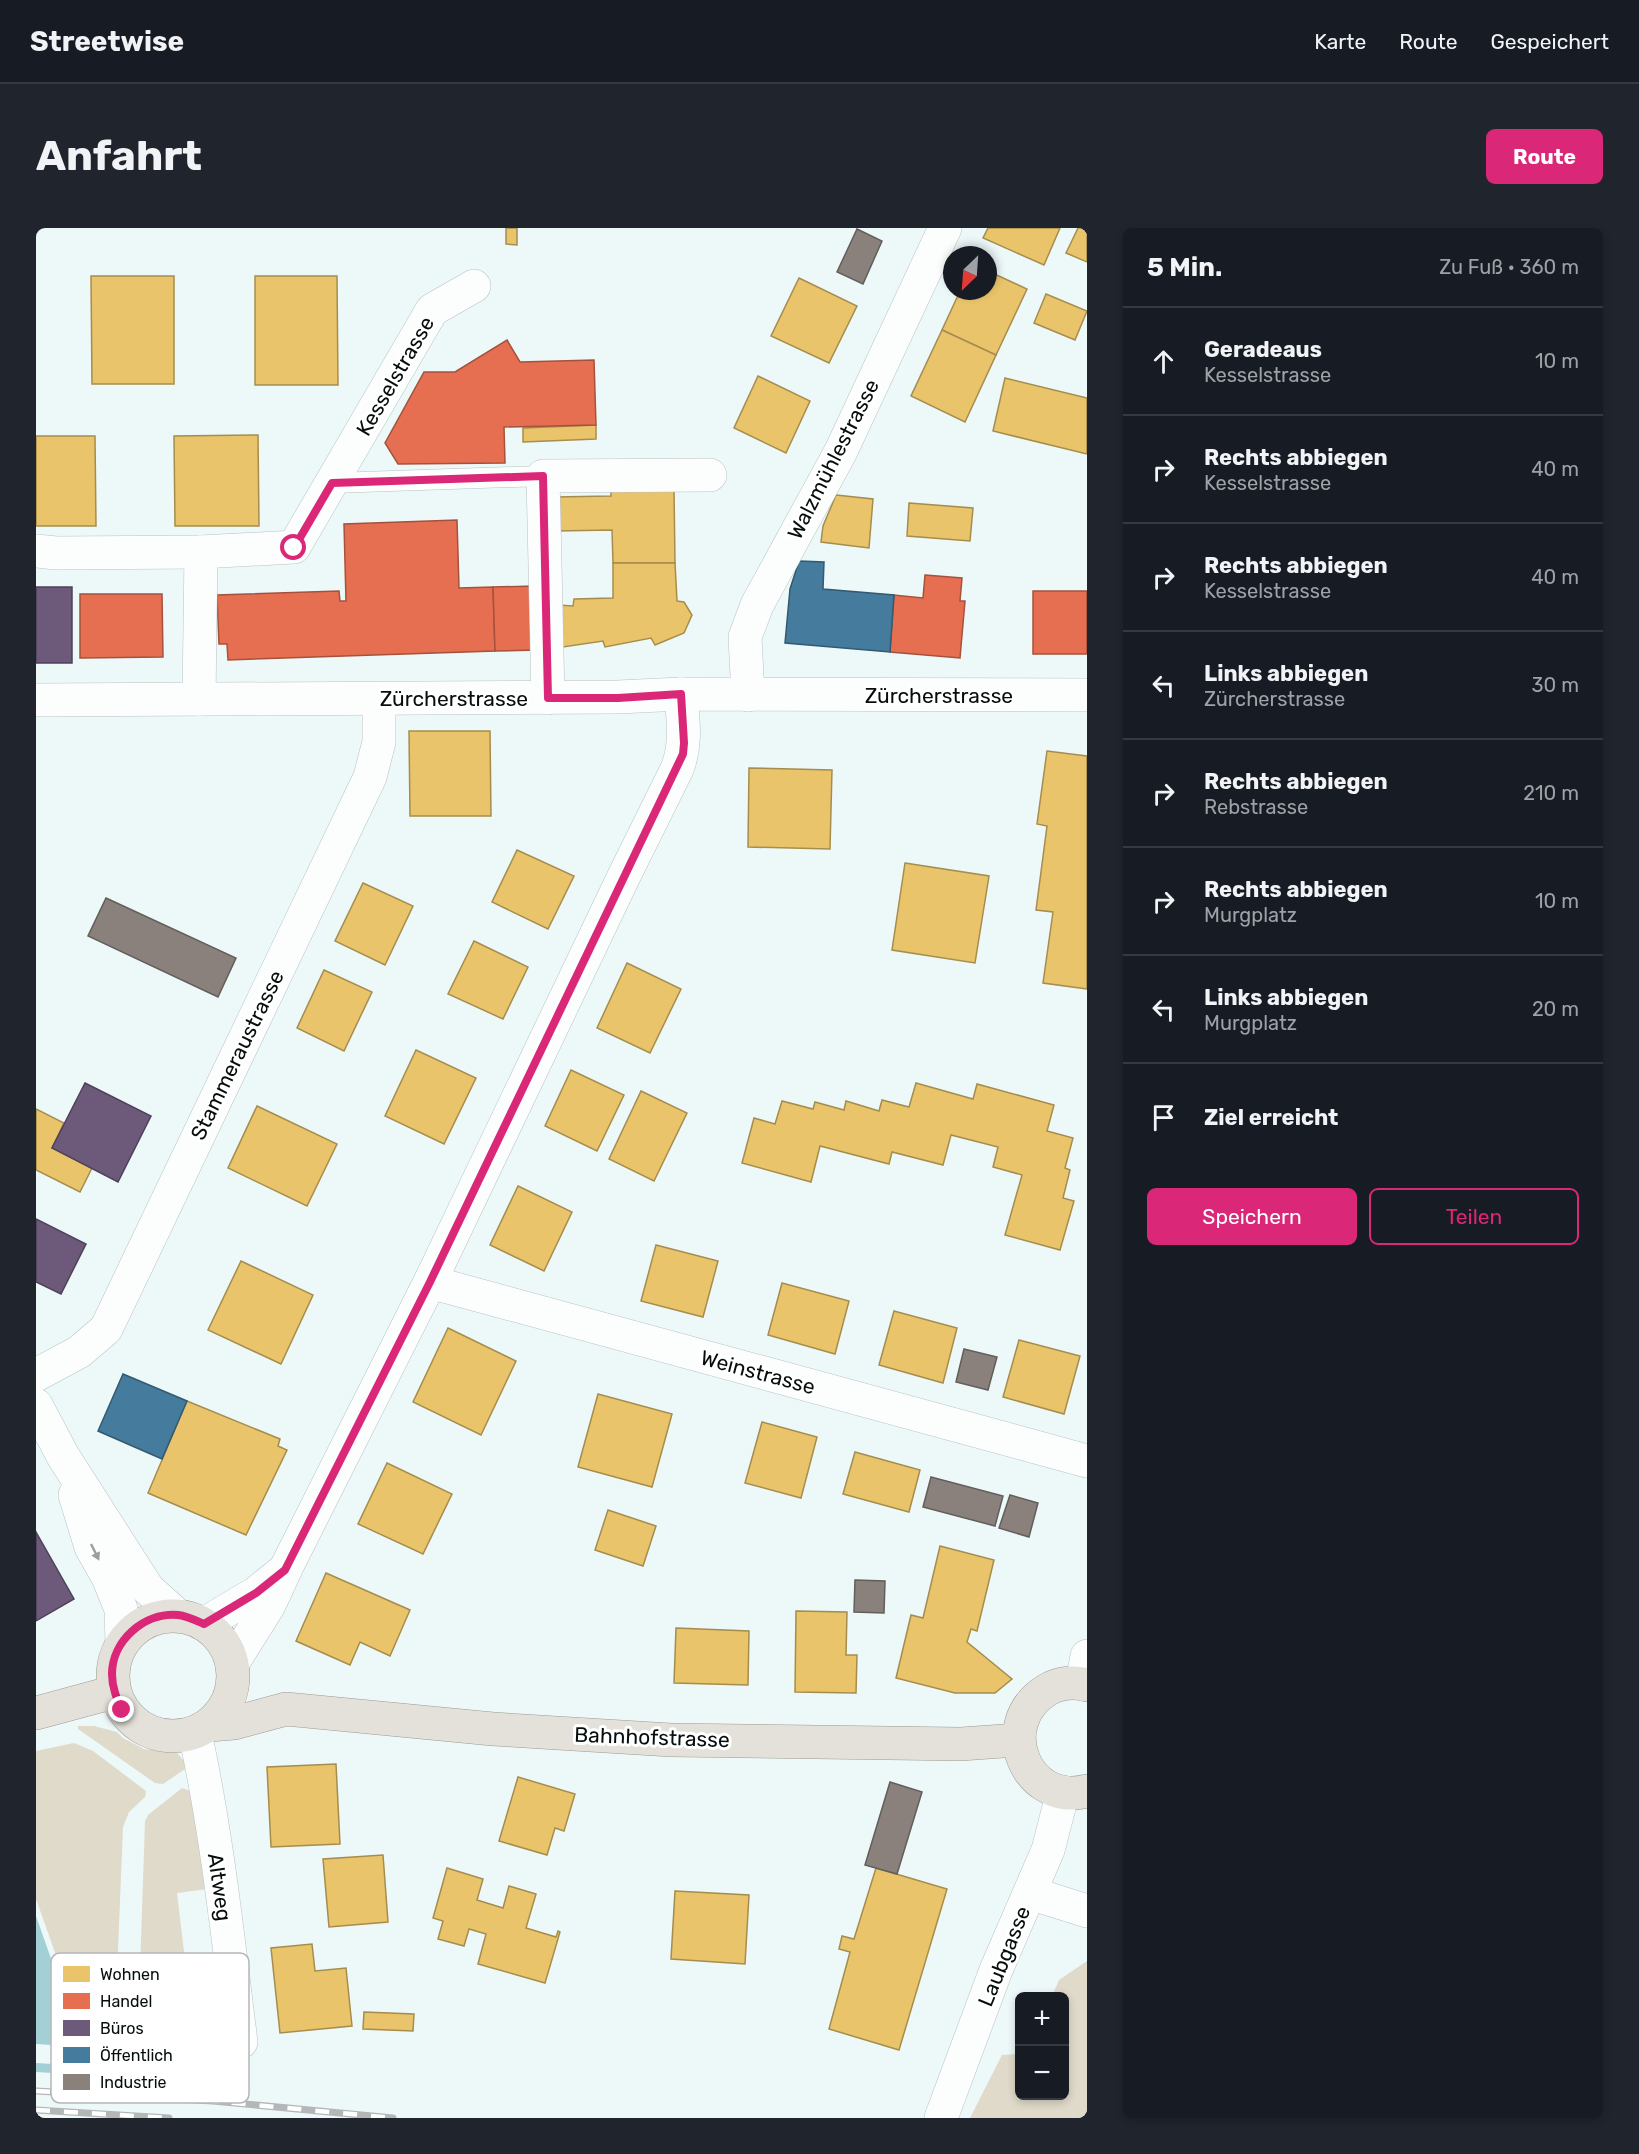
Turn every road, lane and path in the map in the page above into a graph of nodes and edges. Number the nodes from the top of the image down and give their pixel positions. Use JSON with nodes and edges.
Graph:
{"nodes":[{"id":1,"x":945,"y":228,"type":"edge"},
{"id":2,"x":474,"y":286,"type":"dead end"},
{"id":3,"x":543,"y":476,"type":"junction"},
{"id":4,"x":710,"y":476,"type":"dead end"},
{"id":5,"x":332,"y":483,"type":"junction"},
{"id":6,"x":36,"y":551,"type":"edge"},
{"id":7,"x":201,"y":552,"type":"junction"},
{"id":8,"x":681,"y":694,"type":"junction"},
{"id":9,"x":748,"y":694,"type":"junction"},
{"id":10,"x":1087,"y":695,"type":"edge"},
{"id":11,"x":548,"y":698,"type":"junction"},
{"id":12,"x":199,"y":699,"type":"junction"},
{"id":13,"x":379,"y":699,"type":"junction"},
{"id":14,"x":36,"y":700,"type":"edge"},
{"id":15,"x":430,"y":1282,"type":"junction"},
{"id":16,"x":36,"y":1375,"type":"edge"},
{"id":17,"x":36,"y":1405,"type":"edge"},
{"id":18,"x":63,"y":1456,"type":"junction"},
{"id":19,"x":1087,"y":1461,"type":"edge"},
{"id":20,"x":285,"y":1570,"type":"junction"},
{"id":21,"x":190,"y":1620,"type":"junction"},
{"id":22,"x":122,"y":1642,"type":"junction"},
{"id":23,"x":233,"y":1671,"type":"junction"},
{"id":24,"x":1085,"y":1675,"type":"edge"},
{"id":25,"x":114,"y":1692,"type":"junction"},
{"id":26,"x":286,"y":1709,"type":"junction"},
{"id":27,"x":44,"y":1711,"type":"edge"},
{"id":28,"x":202,"y":1729,"type":"junction"},
{"id":29,"x":1018,"y":1740,"type":"junction"},
{"id":30,"x":1075,"y":1791,"type":"edge"},
{"id":31,"x":1030,"y":1893,"type":"junction"},
{"id":32,"x":1087,"y":1911,"type":"edge"},
{"id":33,"x":229,"y":1953,"type":"edge"},
{"id":34,"x":941,"y":2118,"type":"edge"}],
"edges":[{"from":1,"to":9,"type":"street","name":"Walzmühlestrasse"},
{"from":2,"to":5,"type":"street","name":"Kesselstrasse"},
{"from":3,"to":4,"type":"street"},
{"from":3,"to":5,"type":"lane"},
{"from":3,"to":11,"type":"street"},
{"from":5,"to":7,"type":"street","name":"Kesselstrasse"},
{"from":6,"to":7,"type":"street","name":"Kesselstrasse"},
{"from":7,"to":12,"type":"street"},
{"from":8,"to":9,"type":"street","name":"Zürcherstrasse"},
{"from":8,"to":11,"type":"street","name":"Zürcherstrasse"},
{"from":8,"to":15,"type":"street"},
{"from":9,"to":10,"type":"street","name":"Zürcherstrasse"},
{"from":11,"to":13,"type":"street","name":"Zürcherstrasse"},
{"from":12,"to":13,"type":"street","name":"Zürcherstrasse"},
{"from":12,"to":14,"type":"street","name":"Zürcherstrasse"},
{"from":13,"to":16,"type":"street","name":"Stammeraustrasse"},
{"from":15,"to":19,"type":"street","name":"Weinstrasse"},
{"from":15,"to":20,"type":"street"},
{"from":17,"to":18,"type":"street"},
{"from":18,"to":21,"type":"street"},
{"from":18,"to":22,"type":"street","one_way":true},
{"from":20,"to":21,"type":"street"},
{"from":20,"to":23,"type":"street"},
{"from":21,"to":22,"type":"main road"},
{"from":21,"to":23,"type":"main road"},
{"from":22,"to":25,"type":"main road"},
{"from":23,"to":26,"type":"main road","name":"Bahnhofstrasse"},
{"from":23,"to":28,"type":"main road"},
{"from":24,"to":29,"type":"main road"},
{"from":25,"to":27,"type":"main road"},
{"from":25,"to":28,"type":"main road"},
{"from":26,"to":28,"type":"main road","name":"Bahnhofstrasse"},
{"from":26,"to":29,"type":"main road","name":"Bahnhofstrasse"},
{"from":28,"to":33,"type":"street","name":"Altweg"},
{"from":29,"to":30,"type":"main road"},
{"from":30,"to":31,"type":"street","name":"Laubgasse"},
{"from":31,"to":32,"type":"street"},
{"from":31,"to":34,"type":"street","name":"Laubgasse"}]}
